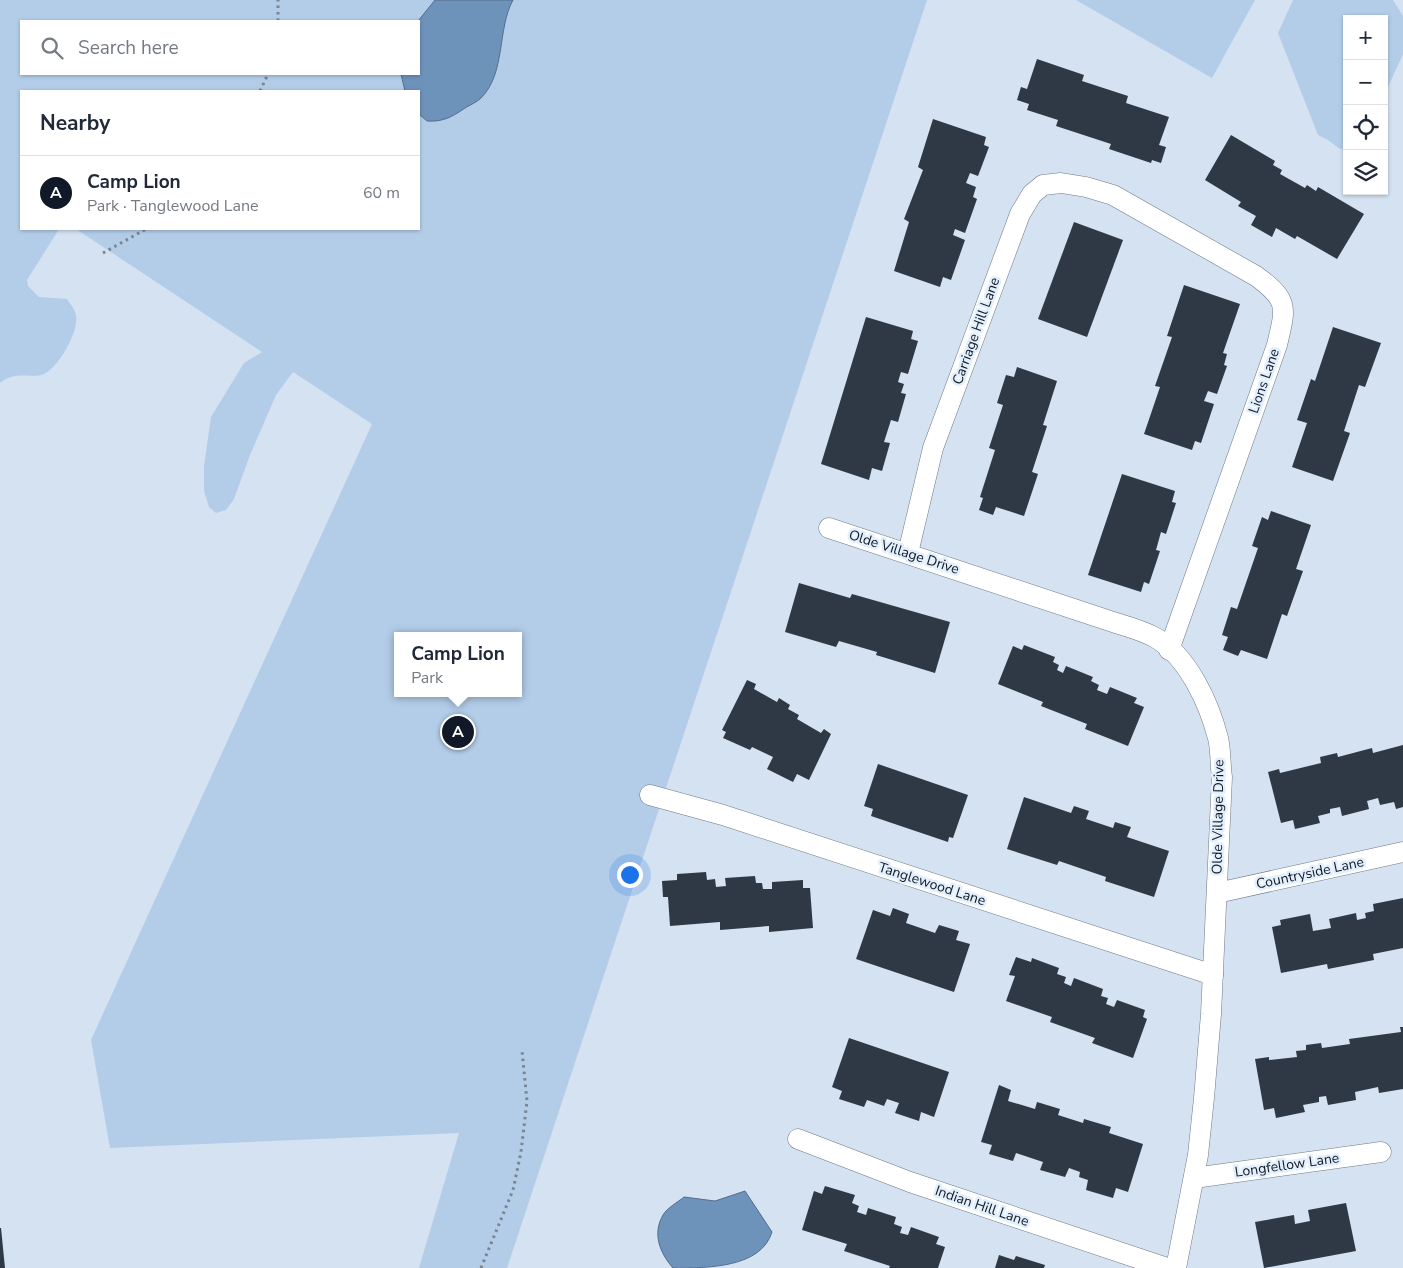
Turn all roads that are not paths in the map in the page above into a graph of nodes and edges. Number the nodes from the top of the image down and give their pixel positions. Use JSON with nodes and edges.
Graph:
{"nodes":[{"id":1,"x":1113,"y":195,"type":"joint"},
{"id":2,"x":830,"y":528,"type":"dead end"},
{"id":3,"x":908,"y":553,"type":"junction"},
{"id":4,"x":1169,"y":650,"type":"junction"},
{"id":5,"x":650,"y":795,"type":"dead end"},
{"id":6,"x":1403,"y":852,"type":"edge"},
{"id":7,"x":1217,"y":893,"type":"junction"},
{"id":8,"x":1213,"y":975,"type":"junction"},
{"id":9,"x":798,"y":1139,"type":"dead end"},
{"id":10,"x":1381,"y":1152,"type":"dead end"},
{"id":11,"x":1194,"y":1178,"type":"junction"},
{"id":12,"x":1167,"y":1268,"type":"edge"},
{"id":13,"x":1176,"y":1268,"type":"edge"}],
"edges":[{"from":1,"to":3,"type":"street","name":"Carriage Hill Lane"},
{"from":1,"to":4,"type":"street","name":"Lions Lane"},
{"from":2,"to":3,"type":"street","name":"Olde Village Drive"},
{"from":3,"to":4,"type":"street","name":"Olde Village Drive"},
{"from":4,"to":7,"type":"street","name":"Olde Village Drive"},
{"from":5,"to":8,"type":"street","name":"Tanglewood Lane"},
{"from":6,"to":7,"type":"street","name":"Countryside Lane"},
{"from":7,"to":8,"type":"street","name":"Olde Village Drive"},
{"from":8,"to":11,"type":"street","name":"Olde Village Drive"},
{"from":9,"to":12,"type":"street","name":"Indian Hill Lane"},
{"from":10,"to":11,"type":"street","name":"Longfellow Lane"},
{"from":11,"to":13,"type":"street","name":"Olde Village Drive"}]}
